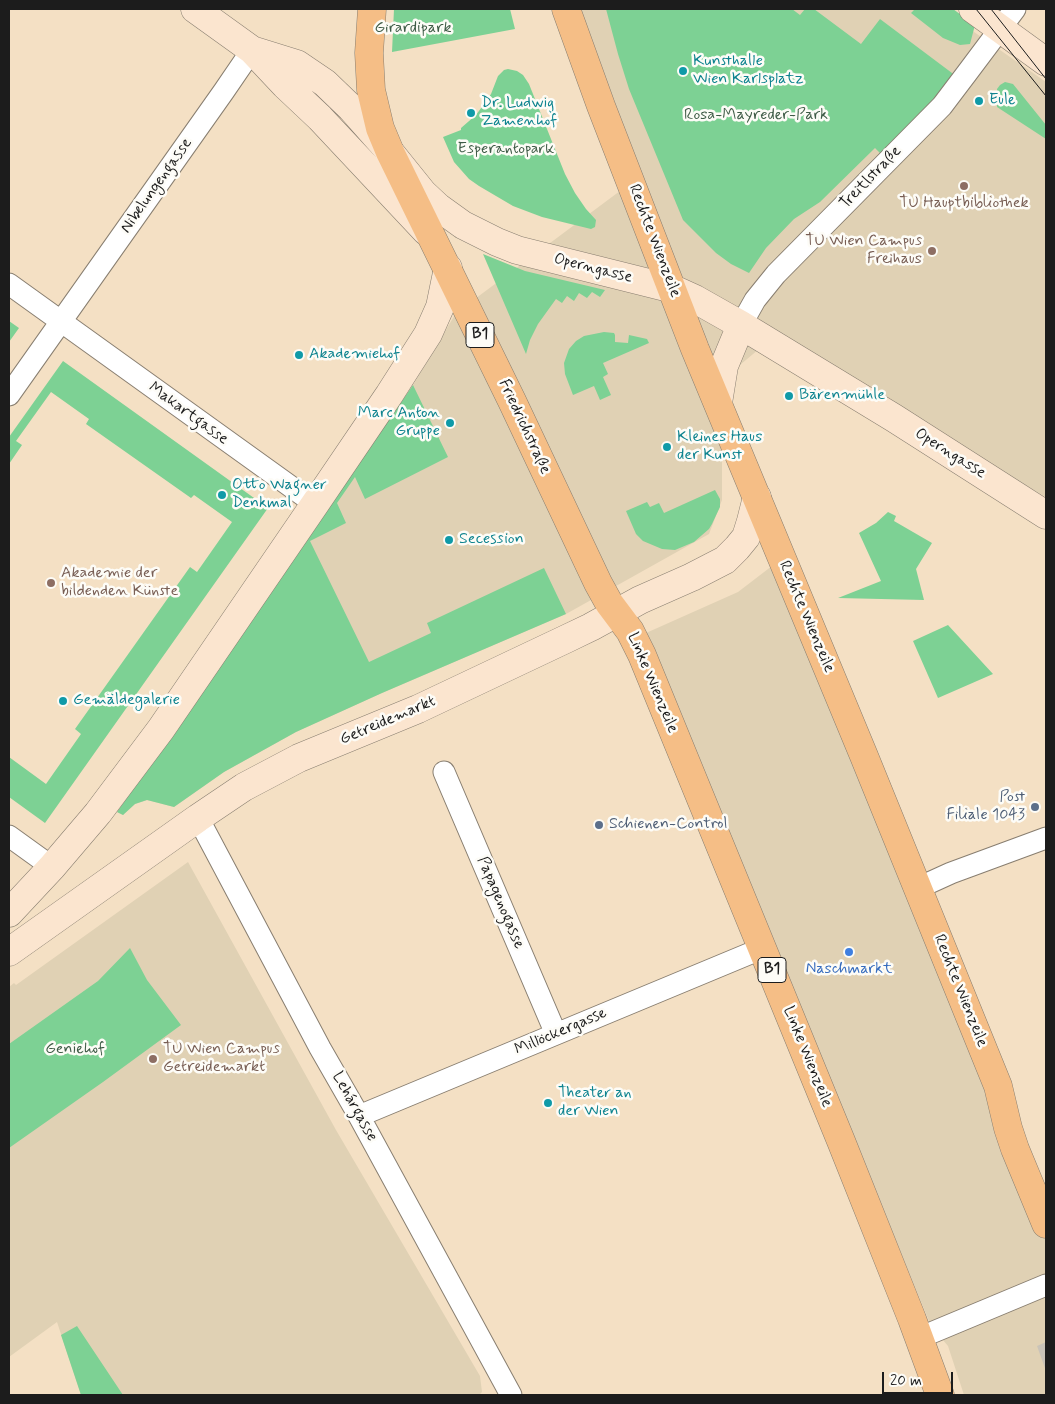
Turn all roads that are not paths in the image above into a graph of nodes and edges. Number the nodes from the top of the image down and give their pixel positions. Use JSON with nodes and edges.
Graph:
{"nodes":[{"id":1,"x":195,"y":9,"type":"edge"},
{"id":2,"x":372,"y":9,"type":"edge"},
{"id":3,"x":566,"y":9,"type":"edge"},
{"id":4,"x":973,"y":9,"type":"edge"},
{"id":5,"x":1007,"y":18,"type":"edge"},
{"id":6,"x":252,"y":50,"type":"junction"},
{"id":7,"x":1046,"y":62,"type":"edge"},
{"id":8,"x":390,"y":152,"type":"junction"},
{"id":9,"x":433,"y":239,"type":"junction"},
{"id":10,"x":448,"y":268,"type":"junction"},
{"id":11,"x":9,"y":284,"type":"edge"},
{"id":12,"x":673,"y":290,"type":"junction"},
{"id":13,"x":61,"y":322,"type":"junction"},
{"id":14,"x":741,"y":325,"type":"junction"},
{"id":15,"x":9,"y":395,"type":"edge"},
{"id":16,"x":718,"y":404,"type":"junction"},
{"id":17,"x":756,"y":497,"type":"junction"},
{"id":18,"x":315,"y":504,"type":"junction"},
{"id":19,"x":1046,"y":515,"type":"edge"},
{"id":20,"x":618,"y":613,"type":"junction"},
{"id":21,"x":444,"y":772,"type":"dead end"},
{"id":22,"x":198,"y":818,"type":"junction"},
{"id":23,"x":9,"y":836,"type":"edge"},
{"id":24,"x":1046,"y":838,"type":"edge"},
{"id":25,"x":52,"y":867,"type":"junction"},
{"id":26,"x":918,"y":888,"type":"junction"},
{"id":27,"x":9,"y":913,"type":"edge"},
{"id":28,"x":763,"y":948,"type":"junction"},
{"id":29,"x":9,"y":952,"type":"edge"},
{"id":30,"x":556,"y":1034,"type":"junction"},
{"id":31,"x":359,"y":1116,"type":"junction"},
{"id":32,"x":1046,"y":1224,"type":"edge"},
{"id":33,"x":1046,"y":1285,"type":"edge"},
{"id":34,"x":919,"y":1338,"type":"junction"},
{"id":35,"x":511,"y":1395,"type":"edge"},
{"id":36,"x":940,"y":1395,"type":"edge"}],
"edges":[{"from":1,"to":6,"type":"main road","name":"Operngasse"},
{"from":2,"to":8,"type":"main road","name":"Friedrichstraße","number":"B1"},
{"from":3,"to":12,"type":"main road","name":"Rechte Wienzeile"},
{"from":4,"to":5,"type":"main road"},
{"from":5,"to":7,"type":"main road"},
{"from":5,"to":14,"type":"street","name":"Treitlstraße"},
{"from":6,"to":8,"type":"main road","name":"Operngasse"},
{"from":6,"to":9,"type":"main road","name":"Friedrichstraße"},
{"from":6,"to":13,"type":"street","name":"Nibelungengasse"},
{"from":8,"to":9,"type":"main road","name":"Friedrichstraße","number":"B1"},
{"from":8,"to":12,"type":"main road","name":"Operngasse"},
{"from":9,"to":10,"type":"main road","name":"Friedrichstraße","number":"B1"},
{"from":10,"to":18,"type":"main road"},
{"from":10,"to":20,"type":"main road","name":"Friedrichstraße","number":"B1"},
{"from":11,"to":13,"type":"street","name":"Makartgasse"},
{"from":12,"to":14,"type":"main road","name":"Operngasse"},
{"from":12,"to":16,"type":"main road","name":"Rechte Wienzeile"},
{"from":13,"to":15,"type":"street","name":"Nibelungengasse"},
{"from":13,"to":18,"type":"street","name":"Makartgasse"},
{"from":14,"to":16,"type":"main road"},
{"from":14,"to":19,"type":"main road","name":"Operngasse"},
{"from":16,"to":17,"type":"main road","name":"Rechte Wienzeile"},
{"from":17,"to":20,"type":"main road","name":"Getreidemarkt"},
{"from":17,"to":26,"type":"main road","name":"Rechte Wienzeile"},
{"from":18,"to":25,"type":"main road"},
{"from":20,"to":22,"type":"main road","name":"Getreidemarkt"},
{"from":20,"to":28,"type":"main road","name":"Linke Wienzeile","number":"B1"},
{"from":21,"to":30,"type":"street","name":"Papagenogasse"},
{"from":22,"to":29,"type":"main road","name":"Getreidemarkt"},
{"from":22,"to":31,"type":"street","name":"Lehárgasse"},
{"from":23,"to":25,"type":"street"},
{"from":24,"to":26,"type":"street"},
{"from":25,"to":27,"type":"main road"},
{"from":26,"to":32,"type":"main road","name":"Rechte Wienzeile"},
{"from":28,"to":30,"type":"street","name":"Millöckergasse"},
{"from":28,"to":34,"type":"main road","name":"Linke Wienzeile","number":"B1"},
{"from":30,"to":31,"type":"street","name":"Millöckergasse"},
{"from":31,"to":35,"type":"street","name":"Lehárgasse"},
{"from":33,"to":34,"type":"street"},
{"from":34,"to":36,"type":"main road","name":"Linke Wienzeile","number":"B1"}]}
